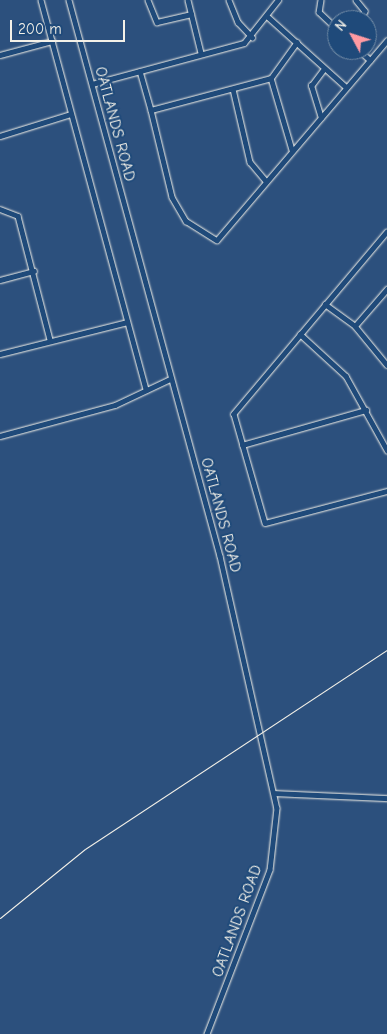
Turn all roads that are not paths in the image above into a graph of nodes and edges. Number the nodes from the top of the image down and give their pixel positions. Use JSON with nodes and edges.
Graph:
{"nodes":[{"id":1,"x":41,"y":0,"type":"edge"},
{"id":2,"x":69,"y":0,"type":"edge"},
{"id":3,"x":148,"y":0,"type":"edge"},
{"id":4,"x":188,"y":0,"type":"edge"},
{"id":5,"x":229,"y":0,"type":"edge"},
{"id":6,"x":278,"y":0,"type":"edge"},
{"id":7,"x":321,"y":0,"type":"edge"},
{"id":8,"x":356,"y":0,"type":"edge"},
{"id":9,"x":365,"y":10,"type":"edge"},
{"id":10,"x":191,"y":14,"type":"junction"},
{"id":11,"x":268,"y":17,"type":"junction"},
{"id":12,"x":327,"y":20,"type":"edge"},
{"id":13,"x":252,"y":37,"type":"junction"},
{"id":14,"x":387,"y":40,"type":"edge"},
{"id":15,"x":52,"y":42,"type":"junction"},
{"id":16,"x":298,"y":42,"type":"junction"},
{"id":17,"x":377,"y":52,"type":"edge"},
{"id":18,"x":201,"y":53,"type":"junction"},
{"id":19,"x":0,"y":55,"type":"edge"},
{"id":20,"x":370,"y":60,"type":"edge"},
{"id":21,"x":324,"y":69,"type":"junction"},
{"id":22,"x":140,"y":71,"type":"junction"},
{"id":23,"x":271,"y":78,"type":"junction"},
{"id":24,"x":92,"y":84,"type":"junction"},
{"id":25,"x":346,"y":87,"type":"junction"},
{"id":26,"x":233,"y":89,"type":"junction"},
{"id":27,"x":151,"y":110,"type":"junction"},
{"id":28,"x":71,"y":114,"type":"junction"},
{"id":29,"x":322,"y":118,"type":"junction"},
{"id":30,"x":0,"y":136,"type":"edge"},
{"id":31,"x":292,"y":150,"type":"junction"},
{"id":32,"x":266,"y":180,"type":"junction"},
{"id":33,"x":0,"y":209,"type":"edge"},
{"id":34,"x":387,"y":232,"type":"edge"},
{"id":35,"x":34,"y":271,"type":"junction"},
{"id":36,"x":0,"y":280,"type":"edge"},
{"id":37,"x":387,"y":289,"type":"edge"},
{"id":38,"x":380,"y":298,"type":"junction"},
{"id":39,"x":387,"y":300,"type":"edge"},
{"id":40,"x":325,"y":304,"type":"junction"},
{"id":41,"x":126,"y":322,"type":"junction"},
{"id":42,"x":355,"y":326,"type":"junction"},
{"id":43,"x":300,"y":334,"type":"junction"},
{"id":44,"x":50,"y":340,"type":"junction"},
{"id":45,"x":0,"y":354,"type":"edge"},
{"id":46,"x":387,"y":365,"type":"edge"},
{"id":47,"x":170,"y":378,"type":"junction"},
{"id":48,"x":146,"y":390,"type":"junction"},
{"id":49,"x":366,"y":410,"type":"junction"},
{"id":50,"x":0,"y":436,"type":"edge"},
{"id":51,"x":242,"y":445,"type":"junction"},
{"id":52,"x":387,"y":450,"type":"edge"},
{"id":53,"x":387,"y":491,"type":"edge"},
{"id":54,"x":275,"y":793,"type":"junction"},
{"id":55,"x":387,"y":798,"type":"edge"},
{"id":56,"x":208,"y":1034,"type":"edge"}],
"edges":[{"from":1,"to":15,"type":"street"},
{"from":2,"to":24,"type":"street","name":"OATLANDS ROAD"},
{"from":3,"to":10,"type":"street"},
{"from":4,"to":10,"type":"street"},
{"from":5,"to":13,"type":"street"},
{"from":6,"to":11,"type":"street"},
{"from":7,"to":12,"type":"street"},
{"from":8,"to":9,"type":"street"},
{"from":10,"to":18,"type":"street"},
{"from":11,"to":13,"type":"street"},
{"from":11,"to":16,"type":"street"},
{"from":13,"to":18,"type":"street"},
{"from":14,"to":17,"type":"street"},
{"from":15,"to":19,"type":"street"},
{"from":15,"to":28,"type":"street"},
{"from":16,"to":21,"type":"street"},
{"from":16,"to":23,"type":"street"},
{"from":18,"to":22,"type":"street"},
{"from":20,"to":25,"type":"street"},
{"from":21,"to":25,"type":"street"},
{"from":21,"to":29,"type":"street"},
{"from":22,"to":24,"type":"street"},
{"from":22,"to":27,"type":"street"},
{"from":23,"to":26,"type":"street"},
{"from":23,"to":31,"type":"street"},
{"from":24,"to":47,"type":"street","name":"OATLANDS ROAD"},
{"from":25,"to":29,"type":"street"},
{"from":26,"to":27,"type":"street"},
{"from":26,"to":32,"type":"street"},
{"from":27,"to":32,"type":"street"},
{"from":28,"to":30,"type":"street"},
{"from":28,"to":41,"type":"street"},
{"from":29,"to":31,"type":"street"},
{"from":31,"to":32,"type":"street"},
{"from":33,"to":35,"type":"street"},
{"from":34,"to":40,"type":"street"},
{"from":35,"to":36,"type":"street"},
{"from":35,"to":44,"type":"street"},
{"from":37,"to":38,"type":"street"},
{"from":38,"to":39,"type":"street"},
{"from":38,"to":42,"type":"street"},
{"from":40,"to":42,"type":"street"},
{"from":40,"to":43,"type":"street"},
{"from":41,"to":44,"type":"street"},
{"from":41,"to":48,"type":"street"},
{"from":42,"to":46,"type":"street"},
{"from":43,"to":49,"type":"street"},
{"from":43,"to":51,"type":"street"},
{"from":44,"to":45,"type":"street"},
{"from":47,"to":48,"type":"street"},
{"from":47,"to":54,"type":"street","name":"OATLANDS ROAD"},
{"from":48,"to":50,"type":"street"},
{"from":49,"to":51,"type":"street"},
{"from":49,"to":52,"type":"street"},
{"from":51,"to":53,"type":"street"},
{"from":54,"to":55,"type":"street"},
{"from":54,"to":56,"type":"street","name":"OATLANDS ROAD"}]}
